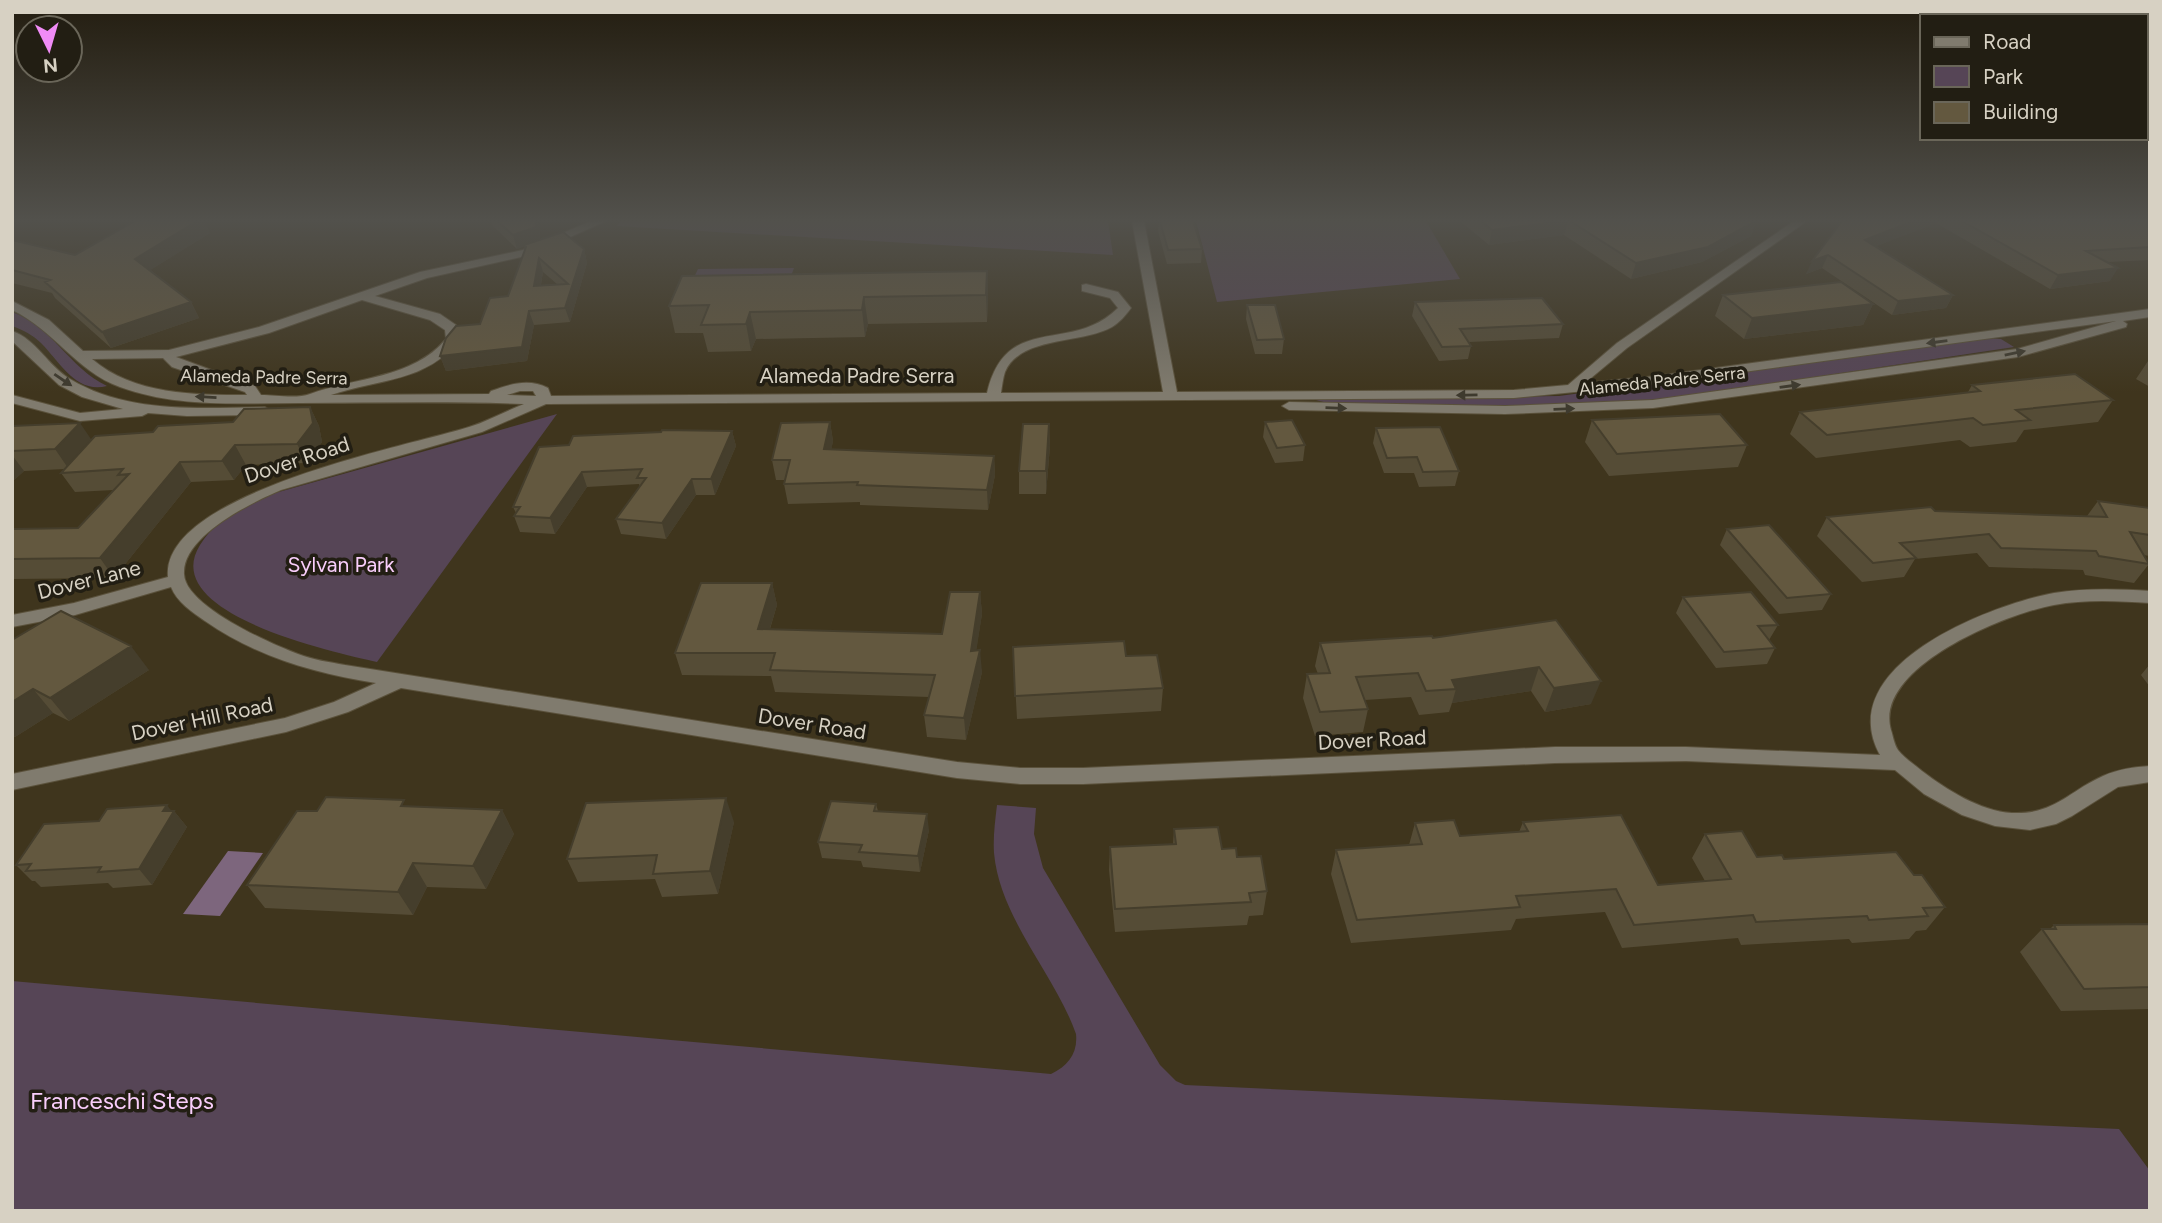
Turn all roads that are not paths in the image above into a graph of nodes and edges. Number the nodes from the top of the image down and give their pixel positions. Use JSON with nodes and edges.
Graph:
{"nodes":[{"id":1,"x":416,"y":278,"type":"edge"},
{"id":2,"x":1149,"y":278,"type":"edge"},
{"id":3,"x":1721,"y":278,"type":"edge"},
{"id":4,"x":1086,"y":288,"type":"dead end"},
{"id":5,"x":361,"y":296,"type":"junction"},
{"id":6,"x":12,"y":305,"type":"edge"},
{"id":7,"x":2150,"y":314,"type":"edge"},
{"id":8,"x":12,"y":335,"type":"edge"},
{"id":9,"x":169,"y":354,"type":"junction"},
{"id":10,"x":80,"y":355,"type":"junction"},
{"id":11,"x":1571,"y":389,"type":"junction"},
{"id":12,"x":993,"y":396,"type":"junction"},
{"id":13,"x":1171,"y":396,"type":"junction"},
{"id":14,"x":12,"y":399,"type":"edge"},
{"id":15,"x":257,"y":399,"type":"junction"},
{"id":16,"x":307,"y":399,"type":"junction"},
{"id":17,"x":544,"y":400,"type":"junction"},
{"id":18,"x":146,"y":411,"type":"junction"},
{"id":19,"x":176,"y":580,"type":"junction"},
{"id":20,"x":2150,"y":597,"type":"edge"},
{"id":21,"x":12,"y":621,"type":"edge"},
{"id":22,"x":396,"y":682,"type":"junction"},
{"id":23,"x":1900,"y":763,"type":"junction"},
{"id":24,"x":2150,"y":774,"type":"edge"},
{"id":25,"x":12,"y":782,"type":"edge"}],
"edges":[{"from":1,"to":5,"type":"street"},
{"from":2,"to":13,"type":"street"},
{"from":3,"to":11,"type":"street"},
{"from":4,"to":12,"type":"street"},
{"from":5,"to":9,"type":"street"},
{"from":5,"to":16,"type":"street"},
{"from":6,"to":10,"type":"street","name":"Alameda Padre Serra"},
{"from":7,"to":11,"type":"street","name":"Alameda Padre Serra","one_way":true},
{"from":13,"to":7,"type":"street","name":"Alameda Padre Serra","one_way":true},
{"from":8,"to":18,"type":"street","name":"Alameda Padre Serra","one_way":true},
{"from":9,"to":10,"type":"street"},
{"from":9,"to":15,"type":"street"},
{"from":15,"to":10,"type":"street","name":"Alameda Padre Serra","one_way":true},
{"from":11,"to":13,"type":"street","name":"Alameda Padre Serra","one_way":true},
{"from":12,"to":13,"type":"street","name":"Alameda Padre Serra"},
{"from":12,"to":17,"type":"street","name":"Alameda Padre Serra"},
{"from":14,"to":18,"type":"street"},
{"from":15,"to":16,"type":"street","name":"Alameda Padre Serra"},
{"from":16,"to":17,"type":"street","name":"Alameda Padre Serra"},
{"from":17,"to":18,"type":"street","name":"Alameda Padre Serra"},
{"from":17,"to":19,"type":"street","name":"Dover Road"},
{"from":19,"to":21,"type":"street","name":"Dover Lane"},
{"from":19,"to":22,"type":"street","name":"Dover Road"},
{"from":20,"to":23,"type":"street"},
{"from":22,"to":23,"type":"street","name":"Dover Road"},
{"from":22,"to":25,"type":"street","name":"Dover Hill Road"},
{"from":23,"to":24,"type":"street"}]}
